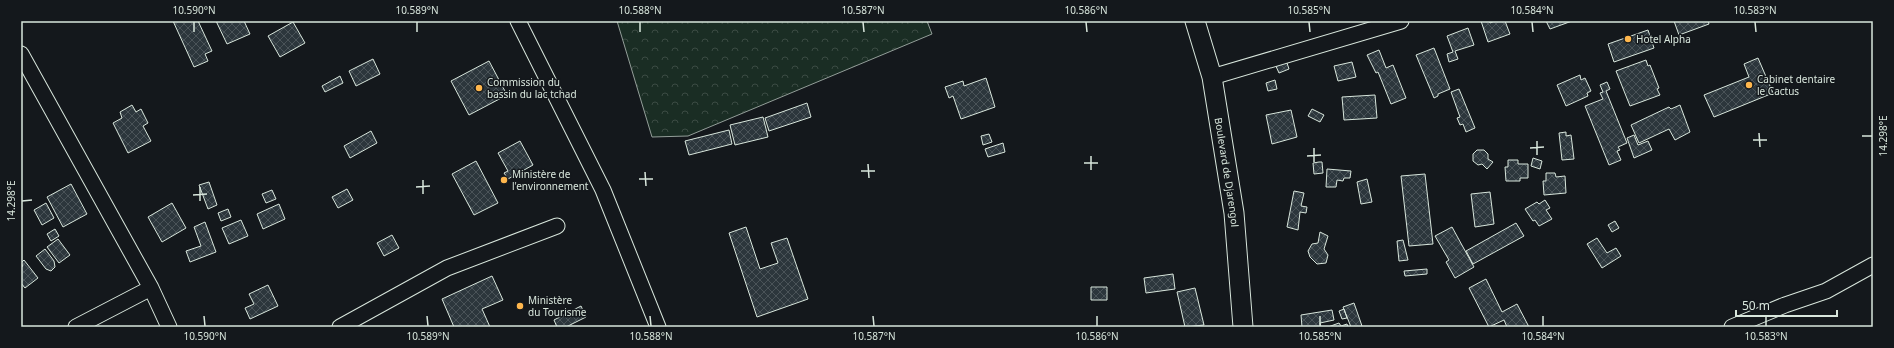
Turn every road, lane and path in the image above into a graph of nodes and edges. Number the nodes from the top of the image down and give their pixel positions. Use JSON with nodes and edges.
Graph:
{"nodes":[{"id":1,"x":518,"y":21,"type":"edge"},
{"id":2,"x":1195,"y":21,"type":"edge"},
{"id":3,"x":1401,"y":21,"type":"edge"},
{"id":4,"x":21,"y":54,"type":"edge"},
{"id":5,"x":1212,"y":77,"type":"junction"},
{"id":6,"x":557,"y":226,"type":"dead end"},
{"id":7,"x":1873,"y":265,"type":"edge"},
{"id":8,"x":151,"y":288,"type":"junction"},
{"id":9,"x":76,"y":327,"type":"edge"},
{"id":10,"x":169,"y":327,"type":"edge"},
{"id":11,"x":340,"y":327,"type":"edge"},
{"id":12,"x":658,"y":327,"type":"edge"},
{"id":13,"x":1243,"y":327,"type":"edge"},
{"id":14,"x":1732,"y":327,"type":"edge"}],
"edges":[{"from":1,"to":12,"type":"street"},
{"from":2,"to":5,"type":"main road","name":"Boulevard de Djarengol"},
{"from":3,"to":5,"type":"street"},
{"from":4,"to":8,"type":"street"},
{"from":5,"to":13,"type":"main road","name":"Boulevard de Djarengol"},
{"from":6,"to":11,"type":"street"},
{"from":7,"to":14,"type":"street"},
{"from":8,"to":9,"type":"street"},
{"from":8,"to":10,"type":"street"}]}
